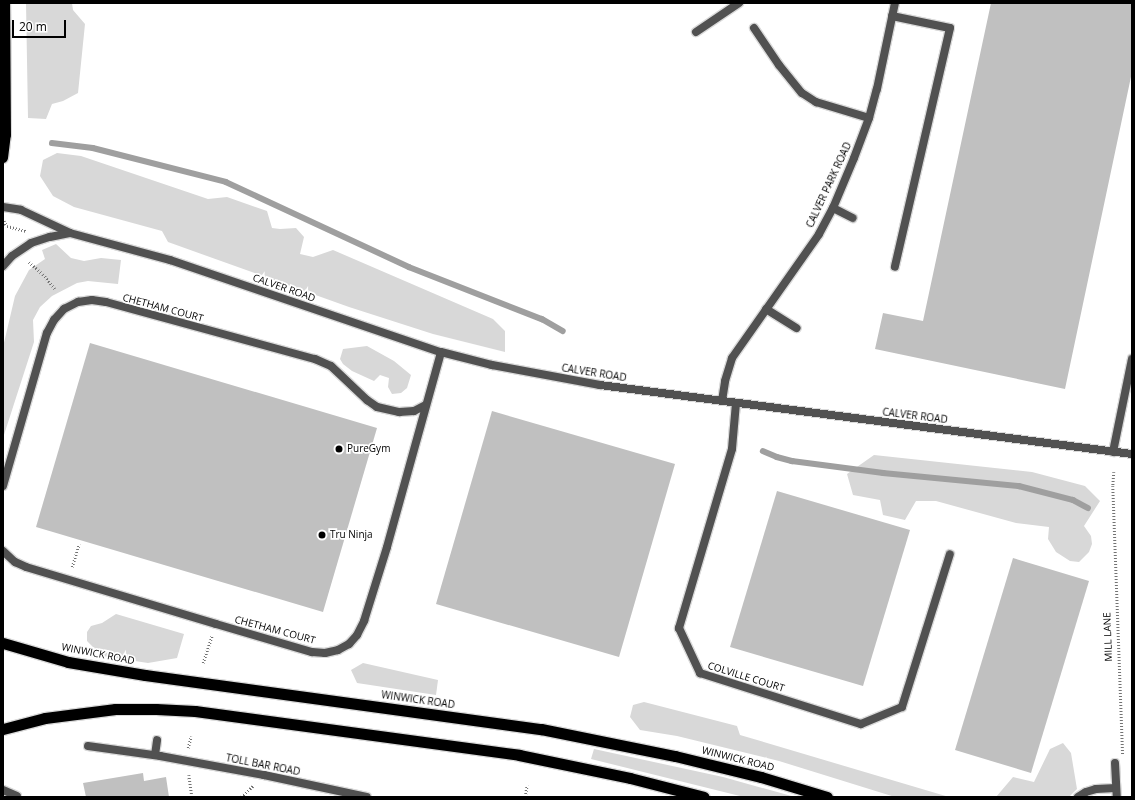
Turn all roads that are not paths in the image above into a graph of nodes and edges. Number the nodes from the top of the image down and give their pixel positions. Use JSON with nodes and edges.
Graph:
{"nodes":[{"id":1,"x":5,"y":3,"type":"edge"},
{"id":2,"x":895,"y":3,"type":"edge"},
{"id":3,"x":738,"y":4,"type":"edge"},
{"id":4,"x":892,"y":16,"type":"junction"},
{"id":5,"x":754,"y":28,"type":"dead end"},
{"id":6,"x":696,"y":32,"type":"dead end"},
{"id":7,"x":869,"y":118,"type":"junction"},
{"id":8,"x":3,"y":158,"type":"edge"},
{"id":9,"x":3,"y":207,"type":"edge"},
{"id":10,"x":833,"y":208,"type":"junction"},
{"id":11,"x":853,"y":218,"type":"dead end"},
{"id":12,"x":70,"y":233,"type":"junction"},
{"id":13,"x":3,"y":266,"type":"edge"},
{"id":14,"x":895,"y":267,"type":"dead end"},
{"id":15,"x":766,"y":309,"type":"junction"},
{"id":16,"x":797,"y":328,"type":"dead end"},
{"id":17,"x":441,"y":352,"type":"junction"},
{"id":18,"x":1132,"y":359,"type":"edge"},
{"id":19,"x":722,"y":401,"type":"junction"},
{"id":20,"x":736,"y":402,"type":"junction"},
{"id":21,"x":426,"y":405,"type":"junction"},
{"id":22,"x":1113,"y":452,"type":"junction"},
{"id":23,"x":1132,"y":454,"type":"edge"},
{"id":24,"x":3,"y":486,"type":"edge"},
{"id":25,"x":3,"y":551,"type":"edge"},
{"id":26,"x":950,"y":554,"type":"dead end"},
{"id":27,"x":5,"y":643,"type":"edge"},
{"id":28,"x":3,"y":729,"type":"edge"},
{"id":29,"x":157,"y":740,"type":"dead end"},
{"id":30,"x":88,"y":746,"type":"dead end"},
{"id":31,"x":155,"y":755,"type":"junction"},
{"id":32,"x":1115,"y":762,"type":"road end"},
{"id":33,"x":3,"y":790,"type":"edge"},
{"id":34,"x":1117,"y":793,"type":"edge"},
{"id":35,"x":17,"y":796,"type":"edge"},
{"id":36,"x":367,"y":797,"type":"edge"},
{"id":37,"x":704,"y":797,"type":"edge"},
{"id":38,"x":827,"y":797,"type":"edge"},
{"id":39,"x":1078,"y":797,"type":"edge"}],
"edges":[{"from":1,"to":8,"type":"main road"},
{"from":2,"to":4,"type":"street","name":"CALVER PARK ROAD"},
{"from":3,"to":6,"type":"street"},
{"from":4,"to":7,"type":"street","name":"CALVER PARK ROAD"},
{"from":4,"to":14,"type":"street"},
{"from":5,"to":7,"type":"street"},
{"from":7,"to":10,"type":"street","name":"CALVER PARK ROAD"},
{"from":9,"to":12,"type":"street","name":"CALVER ROAD"},
{"from":10,"to":11,"type":"street"},
{"from":10,"to":15,"type":"street","name":"CALVER PARK ROAD"},
{"from":12,"to":13,"type":"street","name":"CALVER ROAD"},
{"from":12,"to":17,"type":"street","name":"CALVER ROAD"},
{"from":15,"to":16,"type":"street"},
{"from":15,"to":19,"type":"street","name":"CALVER PARK ROAD"},
{"from":17,"to":19,"type":"street","name":"CALVER ROAD"},
{"from":17,"to":21,"type":"street","name":"CHETHAM COURT"},
{"from":18,"to":22,"type":"street"},
{"from":19,"to":20,"type":"street","name":"CALVER ROAD"},
{"from":20,"to":22,"type":"street","name":"CALVER ROAD"},
{"from":20,"to":26,"type":"street","name":"COLVILLE COURT"},
{"from":21,"to":24,"type":"street","name":"CHETHAM COURT"},
{"from":21,"to":25,"type":"street","name":"CHETHAM COURT"},
{"from":22,"to":23,"type":"street","name":"CALVER ROAD"},
{"from":27,"to":38,"type":"highway","name":"WINWICK ROAD"},
{"from":28,"to":37,"type":"highway"},
{"from":29,"to":31,"type":"street"},
{"from":30,"to":31,"type":"street","name":"TOLL BAR ROAD"},
{"from":31,"to":36,"type":"street","name":"TOLL BAR ROAD"},
{"from":32,"to":34,"type":"street"},
{"from":33,"to":35,"type":"street"},
{"from":34,"to":39,"type":"street"}]}
